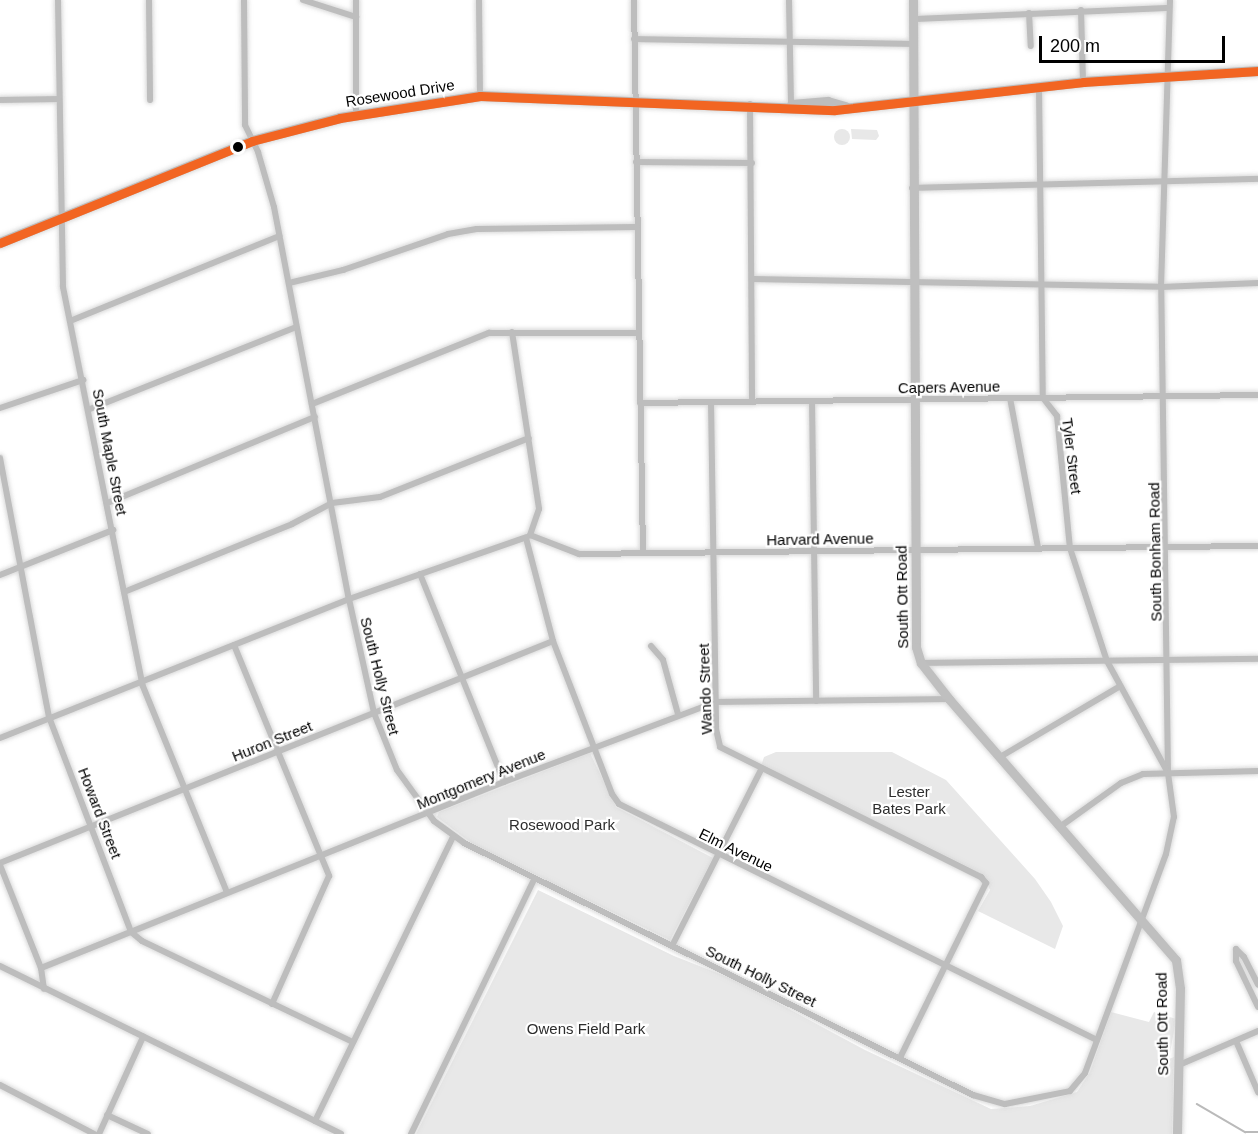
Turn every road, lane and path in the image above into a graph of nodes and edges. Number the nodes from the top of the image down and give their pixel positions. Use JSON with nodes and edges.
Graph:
{"nodes":[{"id":1,"x":58,"y":0,"type":"edge"},
{"id":2,"x":149,"y":0,"type":"edge"},
{"id":3,"x":244,"y":0,"type":"edge"},
{"id":4,"x":303,"y":0,"type":"edge"},
{"id":5,"x":356,"y":0,"type":"edge"},
{"id":6,"x":479,"y":0,"type":"edge"},
{"id":7,"x":634,"y":0,"type":"edge"},
{"id":8,"x":789,"y":0,"type":"edge"},
{"id":9,"x":913,"y":0,"type":"edge"},
{"id":10,"x":1170,"y":4,"type":"edge"},
{"id":11,"x":1081,"y":10,"type":"junction"},
{"id":12,"x":1029,"y":13,"type":"junction"},
{"id":13,"x":356,"y":16,"type":"junction"},
{"id":14,"x":913,"y":19,"type":"junction"},
{"id":15,"x":634,"y":39,"type":"junction"},
{"id":16,"x":790,"y":42,"type":"junction"},
{"id":17,"x":913,"y":44,"type":"junction"},
{"id":18,"x":1031,"y":46,"type":"dead end"},
{"id":19,"x":1258,"y":71,"type":"edge"},
{"id":20,"x":1168,"y":77,"type":"junction"},
{"id":21,"x":1083,"y":82,"type":"junction"},
{"id":22,"x":1038,"y":88,"type":"junction"},
{"id":23,"x":480,"y":96,"type":"junction"},
{"id":24,"x":58,"y":99,"type":"junction"},
{"id":25,"x":0,"y":100,"type":"edge"},
{"id":26,"x":150,"y":100,"type":"dead end"},
{"id":27,"x":635,"y":102,"type":"junction"},
{"id":28,"x":912,"y":102,"type":"junction"},
{"id":29,"x":750,"y":104,"type":"junction"},
{"id":30,"x":791,"y":105,"type":"junction"},
{"id":31,"x":356,"y":115,"type":"junction"},
{"id":32,"x":252,"y":141,"type":"junction"},
{"id":33,"x":636,"y":162,"type":"junction"},
{"id":34,"x":752,"y":163,"type":"junction"},
{"id":35,"x":1258,"y":179,"type":"edge"},
{"id":36,"x":1166,"y":182,"type":"junction"},
{"id":37,"x":1039,"y":186,"type":"junction"},
{"id":38,"x":912,"y":188,"type":"junction"},
{"id":39,"x":60,"y":221,"type":"junction"},
{"id":40,"x":638,"y":227,"type":"junction"},
{"id":41,"x":279,"y":236,"type":"junction"},
{"id":42,"x":0,"y":243,"type":"edge"},
{"id":43,"x":752,"y":279,"type":"junction"},
{"id":44,"x":911,"y":282,"type":"junction"},
{"id":45,"x":289,"y":283,"type":"junction"},
{"id":46,"x":1258,"y":283,"type":"edge"},
{"id":47,"x":1041,"y":285,"type":"junction"},
{"id":48,"x":1161,"y":287,"type":"junction"},
{"id":49,"x":70,"y":321,"type":"junction"},
{"id":50,"x":296,"y":327,"type":"junction"},
{"id":51,"x":512,"y":332,"type":"junction"},
{"id":52,"x":639,"y":333,"type":"junction"},
{"id":53,"x":83,"y":380,"type":"junction"},
{"id":54,"x":1258,"y":395,"type":"edge"},
{"id":55,"x":1165,"y":396,"type":"junction"},
{"id":56,"x":1010,"y":398,"type":"junction"},
{"id":57,"x":1043,"y":398,"type":"junction"},
{"id":58,"x":913,"y":399,"type":"junction"},
{"id":59,"x":812,"y":401,"type":"junction"},
{"id":60,"x":711,"y":402,"type":"junction"},
{"id":61,"x":752,"y":402,"type":"junction"},
{"id":62,"x":640,"y":403,"type":"junction"},
{"id":63,"x":312,"y":404,"type":"junction"},
{"id":64,"x":0,"y":408,"type":"edge"},
{"id":65,"x":90,"y":409,"type":"junction"},
{"id":66,"x":315,"y":417,"type":"junction"},
{"id":67,"x":529,"y":438,"type":"junction"},
{"id":68,"x":0,"y":458,"type":"edge"},
{"id":69,"x":107,"y":503,"type":"junction"},
{"id":70,"x":332,"y":503,"type":"junction"},
{"id":71,"x":113,"y":530,"type":"junction"},
{"id":72,"x":528,"y":536,"type":"junction"},
{"id":73,"x":1258,"y":546,"type":"edge"},
{"id":74,"x":1167,"y":547,"type":"junction"},
{"id":75,"x":1038,"y":548,"type":"junction"},
{"id":76,"x":1070,"y":548,"type":"junction"},
{"id":77,"x":916,"y":550,"type":"junction"},
{"id":78,"x":816,"y":551,"type":"junction"},
{"id":79,"x":714,"y":552,"type":"junction"},
{"id":80,"x":643,"y":553,"type":"junction"},
{"id":81,"x":21,"y":567,"type":"junction"},
{"id":82,"x":420,"y":574,"type":"junction"},
{"id":83,"x":0,"y":575,"type":"edge"},
{"id":84,"x":124,"y":592,"type":"junction"},
{"id":85,"x":349,"y":598,"type":"junction"},
{"id":86,"x":553,"y":641,"type":"junction"},
{"id":87,"x":234,"y":645,"type":"junction"},
{"id":88,"x":651,"y":646,"type":"dead end"},
{"id":89,"x":1258,"y":659,"type":"edge"},
{"id":90,"x":1169,"y":660,"type":"junction"},
{"id":91,"x":1107,"y":661,"type":"junction"},
{"id":92,"x":921,"y":663,"type":"junction"},
{"id":93,"x":461,"y":678,"type":"junction"},
{"id":94,"x":142,"y":684,"type":"junction"},
{"id":95,"x":1119,"y":687,"type":"junction"},
{"id":96,"x":949,"y":699,"type":"junction"},
{"id":97,"x":816,"y":701,"type":"junction"},
{"id":98,"x":716,"y":702,"type":"junction"},
{"id":99,"x":374,"y":713,"type":"junction"},
{"id":100,"x":678,"y":714,"type":"junction"},
{"id":101,"x":49,"y":717,"type":"junction"},
{"id":102,"x":0,"y":738,"type":"edge"},
{"id":103,"x":595,"y":747,"type":"junction"},
{"id":104,"x":277,"y":752,"type":"junction"},
{"id":105,"x":1000,"y":757,"type":"junction"},
{"id":106,"x":761,"y":770,"type":"junction"},
{"id":107,"x":1258,"y":771,"type":"edge"},
{"id":108,"x":1168,"y":773,"type":"junction"},
{"id":109,"x":504,"y":782,"type":"junction"},
{"id":110,"x":185,"y":789,"type":"junction"},
{"id":111,"x":427,"y":813,"type":"junction"},
{"id":112,"x":93,"y":826,"type":"junction"},
{"id":113,"x":1060,"y":826,"type":"junction"},
{"id":114,"x":453,"y":837,"type":"junction"},
{"id":115,"x":320,"y":855,"type":"junction"},
{"id":116,"x":720,"y":855,"type":"junction"},
{"id":117,"x":0,"y":864,"type":"edge"},
{"id":118,"x":534,"y":879,"type":"junction"},
{"id":119,"x":227,"y":892,"type":"junction"},
{"id":120,"x":1140,"y":915,"type":"junction"},
{"id":121,"x":131,"y":932,"type":"junction"},
{"id":122,"x":672,"y":946,"type":"junction"},
{"id":123,"x":0,"y":966,"type":"edge"},
{"id":124,"x":947,"y":967,"type":"junction"},
{"id":125,"x":41,"y":968,"type":"junction"},
{"id":126,"x":1258,"y":985,"type":"edge"},
{"id":127,"x":44,"y":989,"type":"junction"},
{"id":128,"x":272,"y":1004,"type":"junction"},
{"id":129,"x":1258,"y":1007,"type":"edge"},
{"id":130,"x":1258,"y":1031,"type":"edge"},
{"id":131,"x":142,"y":1037,"type":"junction"},
{"id":132,"x":1097,"y":1040,"type":"junction"},
{"id":133,"x":1236,"y":1041,"type":"junction"},
{"id":134,"x":353,"y":1042,"type":"junction"},
{"id":135,"x":900,"y":1059,"type":"junction"},
{"id":136,"x":1179,"y":1065,"type":"junction"},
{"id":137,"x":0,"y":1085,"type":"edge"},
{"id":138,"x":1077,"y":1086,"type":"joint"},
{"id":139,"x":1258,"y":1092,"type":"edge"},
{"id":140,"x":107,"y":1115,"type":"junction"},
{"id":141,"x":315,"y":1121,"type":"junction"},
{"id":142,"x":94,"y":1134,"type":"edge"},
{"id":143,"x":99,"y":1134,"type":"edge"},
{"id":144,"x":148,"y":1134,"type":"edge"},
{"id":145,"x":341,"y":1134,"type":"edge"},
{"id":146,"x":411,"y":1134,"type":"edge"},
{"id":147,"x":1177,"y":1134,"type":"edge"}],
"edges":[{"from":1,"to":24,"type":"street","name":"South Maple Street"},
{"from":2,"to":26,"type":"street"},
{"from":3,"to":32,"type":"street","name":"South Holly Street"},
{"from":4,"to":13,"type":"street"},
{"from":5,"to":13,"type":"street"},
{"from":6,"to":23,"type":"street"},
{"from":7,"to":15,"type":"street"},
{"from":8,"to":16,"type":"street"},
{"from":9,"to":14,"type":"street","name":"South Ott Road"},
{"from":10,"to":11,"type":"street"},
{"from":10,"to":20,"type":"street","name":"South Bonham Road"},
{"from":11,"to":12,"type":"street"},
{"from":11,"to":21,"type":"street"},
{"from":12,"to":14,"type":"street"},
{"from":12,"to":18,"type":"street"},
{"from":13,"to":31,"type":"street"},
{"from":14,"to":17,"type":"street","name":"South Ott Road"},
{"from":15,"to":16,"type":"street"},
{"from":15,"to":27,"type":"street"},
{"from":16,"to":17,"type":"street"},
{"from":16,"to":30,"type":"street"},
{"from":17,"to":28,"type":"street","name":"South Ott Road"},
{"from":19,"to":20,"type":"main road","name":"Rosewood Drive"},
{"from":20,"to":21,"type":"main road","name":"Rosewood Drive"},
{"from":20,"to":36,"type":"street","name":"South Bonham Road"},
{"from":21,"to":22,"type":"main road","name":"Rosewood Drive"},
{"from":22,"to":28,"type":"main road","name":"Rosewood Drive"},
{"from":22,"to":37,"type":"street","name":"Tyler Street"},
{"from":23,"to":27,"type":"main road","name":"Rosewood Drive"},
{"from":23,"to":31,"type":"main road","name":"Rosewood Drive"},
{"from":24,"to":25,"type":"street"},
{"from":24,"to":39,"type":"street","name":"South Maple Street"},
{"from":27,"to":29,"type":"main road","name":"Rosewood Drive"},
{"from":27,"to":33,"type":"street"},
{"from":28,"to":30,"type":"main road","name":"Rosewood Drive"},
{"from":28,"to":38,"type":"street","name":"South Ott Road"},
{"from":29,"to":30,"type":"main road","name":"Rosewood Drive"},
{"from":29,"to":34,"type":"street"},
{"from":31,"to":32,"type":"main road","name":"Rosewood Drive"},
{"from":32,"to":39,"type":"main road","name":"Rosewood Drive"},
{"from":32,"to":41,"type":"street","name":"South Holly Street"},
{"from":33,"to":34,"type":"street"},
{"from":33,"to":40,"type":"street"},
{"from":34,"to":43,"type":"street"},
{"from":35,"to":36,"type":"street"},
{"from":36,"to":37,"type":"street"},
{"from":36,"to":48,"type":"street","name":"South Bonham Road"},
{"from":37,"to":38,"type":"street"},
{"from":37,"to":47,"type":"street","name":"Tyler Street"},
{"from":38,"to":44,"type":"street","name":"South Ott Road"},
{"from":39,"to":42,"type":"main road","name":"Rosewood Drive"},
{"from":39,"to":49,"type":"street","name":"South Maple Street"},
{"from":40,"to":45,"type":"street"},
{"from":40,"to":52,"type":"street"},
{"from":41,"to":45,"type":"street","name":"South Holly Street"},
{"from":41,"to":49,"type":"street"},
{"from":43,"to":44,"type":"street"},
{"from":43,"to":61,"type":"street"},
{"from":44,"to":47,"type":"street"},
{"from":44,"to":58,"type":"street","name":"South Ott Road"},
{"from":45,"to":50,"type":"street","name":"South Holly Street"},
{"from":46,"to":48,"type":"street"},
{"from":47,"to":48,"type":"street"},
{"from":47,"to":57,"type":"street","name":"Tyler Street"},
{"from":48,"to":55,"type":"street","name":"South Bonham Road"},
{"from":49,"to":53,"type":"street","name":"South Maple Street"},
{"from":50,"to":63,"type":"street","name":"South Holly Street"},
{"from":50,"to":65,"type":"street"},
{"from":51,"to":52,"type":"street"},
{"from":51,"to":63,"type":"street"},
{"from":51,"to":67,"type":"street"},
{"from":52,"to":62,"type":"street"},
{"from":53,"to":64,"type":"street"},
{"from":53,"to":65,"type":"street","name":"South Maple Street"},
{"from":54,"to":55,"type":"street","name":"Capers Avenue"},
{"from":55,"to":57,"type":"street","name":"Capers Avenue"},
{"from":55,"to":74,"type":"street","name":"South Bonham Road"},
{"from":56,"to":57,"type":"street","name":"Capers Avenue"},
{"from":56,"to":58,"type":"street","name":"Capers Avenue"},
{"from":56,"to":75,"type":"street"},
{"from":57,"to":76,"type":"street","name":"Tyler Street"},
{"from":58,"to":59,"type":"street","name":"Capers Avenue"},
{"from":58,"to":77,"type":"street","name":"South Ott Road"},
{"from":59,"to":61,"type":"street","name":"Capers Avenue"},
{"from":59,"to":78,"type":"street"},
{"from":60,"to":61,"type":"street","name":"Capers Avenue"},
{"from":60,"to":62,"type":"street","name":"Capers Avenue"},
{"from":60,"to":79,"type":"street","name":"Wando Street"},
{"from":62,"to":80,"type":"street"},
{"from":63,"to":66,"type":"street","name":"South Holly Street"},
{"from":65,"to":69,"type":"street","name":"South Maple Street"},
{"from":66,"to":69,"type":"street"},
{"from":66,"to":70,"type":"street","name":"South Holly Street"},
{"from":67,"to":70,"type":"street"},
{"from":67,"to":72,"type":"street"},
{"from":68,"to":81,"type":"street","name":"Howard Street"},
{"from":69,"to":71,"type":"street","name":"South Maple Street"},
{"from":70,"to":84,"type":"street"},
{"from":70,"to":85,"type":"street","name":"South Holly Street"},
{"from":71,"to":81,"type":"street"},
{"from":71,"to":84,"type":"street","name":"South Maple Street"},
{"from":72,"to":80,"type":"street","name":"Harvard Avenue"},
{"from":72,"to":82,"type":"street"},
{"from":72,"to":86,"type":"street","name":"Elm Avenue"},
{"from":73,"to":74,"type":"street","name":"Harvard Avenue"},
{"from":74,"to":76,"type":"street","name":"Harvard Avenue"},
{"from":74,"to":90,"type":"street","name":"South Bonham Road"},
{"from":75,"to":76,"type":"street","name":"Harvard Avenue"},
{"from":75,"to":77,"type":"street","name":"Harvard Avenue"},
{"from":76,"to":91,"type":"street","name":"Tyler Street"},
{"from":77,"to":78,"type":"street","name":"Harvard Avenue"},
{"from":77,"to":92,"type":"street","name":"South Ott Road"},
{"from":78,"to":79,"type":"street","name":"Harvard Avenue"},
{"from":78,"to":97,"type":"street"},
{"from":79,"to":80,"type":"street","name":"Harvard Avenue"},
{"from":79,"to":98,"type":"street","name":"Wando Street"},
{"from":81,"to":83,"type":"street"},
{"from":81,"to":101,"type":"street","name":"Howard Street"},
{"from":82,"to":85,"type":"street"},
{"from":82,"to":93,"type":"street"},
{"from":84,"to":94,"type":"street","name":"South Maple Street"},
{"from":85,"to":87,"type":"street"},
{"from":85,"to":99,"type":"street","name":"South Holly Street"},
{"from":86,"to":93,"type":"street","name":"Huron Street"},
{"from":86,"to":103,"type":"street","name":"Elm Avenue"},
{"from":87,"to":94,"type":"street"},
{"from":87,"to":104,"type":"street"},
{"from":88,"to":100,"type":"street"},
{"from":89,"to":90,"type":"street"},
{"from":90,"to":91,"type":"street"},
{"from":90,"to":108,"type":"street","name":"South Bonham Road"},
{"from":91,"to":92,"type":"street"},
{"from":91,"to":95,"type":"street","name":"Tyler Street"},
{"from":92,"to":96,"type":"street","name":"South Ott Road"},
{"from":93,"to":99,"type":"street","name":"Huron Street"},
{"from":93,"to":109,"type":"street"},
{"from":94,"to":101,"type":"street"},
{"from":94,"to":110,"type":"street","name":"South Maple Street"},
{"from":95,"to":105,"type":"street"},
{"from":95,"to":108,"type":"street","name":"Tyler Street"},
{"from":96,"to":97,"type":"street","name":"Montgomery Avenue"},
{"from":96,"to":105,"type":"street","name":"South Ott Road"},
{"from":97,"to":98,"type":"street","name":"Montgomery Avenue"},
{"from":98,"to":100,"type":"street","name":"Montgomery Avenue"},
{"from":98,"to":106,"type":"street","name":"Wando Street"},
{"from":99,"to":104,"type":"street","name":"Huron Street"},
{"from":99,"to":111,"type":"street","name":"South Holly Street"},
{"from":100,"to":103,"type":"street","name":"Montgomery Avenue"},
{"from":101,"to":102,"type":"street"},
{"from":101,"to":112,"type":"street","name":"Howard Street"},
{"from":103,"to":109,"type":"street","name":"Montgomery Avenue"},
{"from":103,"to":116,"type":"street","name":"Elm Avenue"},
{"from":104,"to":110,"type":"street","name":"Huron Street"},
{"from":104,"to":115,"type":"street"},
{"from":105,"to":113,"type":"street","name":"South Ott Road"},
{"from":106,"to":116,"type":"street"},
{"from":106,"to":124,"type":"street","name":"Wando Street"},
{"from":107,"to":108,"type":"street"},
{"from":108,"to":113,"type":"street"},
{"from":108,"to":120,"type":"street","name":"South Bonham Road"},
{"from":109,"to":111,"type":"street","name":"Montgomery Avenue"},
{"from":110,"to":112,"type":"street","name":"Huron Street"},
{"from":110,"to":119,"type":"street","name":"South Maple Street"},
{"from":111,"to":114,"type":"street","name":"South Holly Street"},
{"from":111,"to":115,"type":"street","name":"Montgomery Avenue"},
{"from":112,"to":117,"type":"street","name":"Huron Street"},
{"from":112,"to":121,"type":"street","name":"Howard Street"},
{"from":113,"to":120,"type":"street","name":"South Ott Road"},
{"from":114,"to":118,"type":"street","name":"South Holly Street"},
{"from":114,"to":134,"type":"street"},
{"from":115,"to":119,"type":"street","name":"Montgomery Avenue"},
{"from":115,"to":128,"type":"street"},
{"from":116,"to":122,"type":"street"},
{"from":116,"to":124,"type":"street","name":"Elm Avenue"},
{"from":117,"to":125,"type":"street"},
{"from":118,"to":122,"type":"street","name":"South Holly Street"},
{"from":118,"to":146,"type":"street"},
{"from":119,"to":121,"type":"street","name":"Montgomery Avenue"},
{"from":120,"to":132,"type":"street","name":"South Bonham Road"},
{"from":120,"to":136,"type":"street","name":"South Ott Road"},
{"from":121,"to":125,"type":"street","name":"Montgomery Avenue"},
{"from":121,"to":128,"type":"street"},
{"from":122,"to":135,"type":"street","name":"South Holly Street"},
{"from":123,"to":127,"type":"street"},
{"from":124,"to":132,"type":"street","name":"Elm Avenue"},
{"from":124,"to":135,"type":"street"},
{"from":125,"to":127,"type":"street"},
{"from":126,"to":129,"type":"street"},
{"from":127,"to":131,"type":"street"},
{"from":128,"to":134,"type":"street"},
{"from":130,"to":133,"type":"street"},
{"from":131,"to":140,"type":"street"},
{"from":131,"to":141,"type":"street"},
{"from":132,"to":138,"type":"street","name":"South Bonham Road"},
{"from":133,"to":136,"type":"street"},
{"from":133,"to":139,"type":"street"},
{"from":134,"to":141,"type":"street"},
{"from":135,"to":138,"type":"street","name":"South Holly Street"},
{"from":136,"to":147,"type":"street","name":"South Ott Road"},
{"from":137,"to":142,"type":"street"},
{"from":140,"to":143,"type":"street"},
{"from":140,"to":144,"type":"street"},
{"from":141,"to":145,"type":"street"}]}
